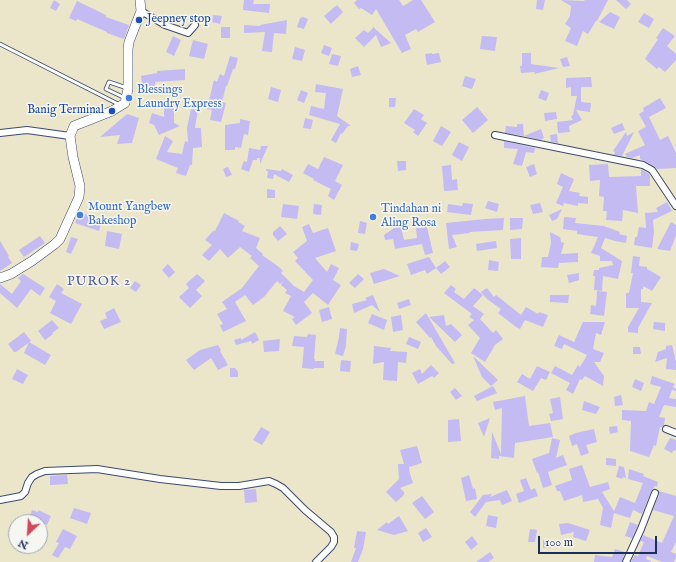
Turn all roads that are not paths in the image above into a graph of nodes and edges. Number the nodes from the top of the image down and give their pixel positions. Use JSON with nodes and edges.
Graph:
{"nodes":[{"id":1,"x":140,"y":0,"type":"edge"},
{"id":2,"x":141,"y":11,"type":"junction"},
{"id":3,"x":195,"y":25,"type":"dead end"},
{"id":4,"x":0,"y":44,"type":"edge"},
{"id":5,"x":125,"y":98,"type":"junction"},
{"id":6,"x":0,"y":133,"type":"edge"},
{"id":7,"x":495,"y":135,"type":"dead end"},
{"id":8,"x":70,"y":136,"type":"junction"},
{"id":9,"x":676,"y":206,"type":"edge"},
{"id":10,"x":0,"y":278,"type":"edge"},
{"id":11,"x":666,"y":429,"type":"dead end"},
{"id":12,"x":676,"y":433,"type":"edge"},
{"id":13,"x":655,"y":492,"type":"dead end"},
{"id":14,"x":0,"y":500,"type":"edge"},
{"id":15,"x":316,"y":562,"type":"edge"},
{"id":16,"x":626,"y":562,"type":"edge"}],
"edges":[{"from":1,"to":2,"type":"main road"},
{"from":2,"to":3,"type":"street"},
{"from":2,"to":5,"type":"main road"},
{"from":4,"to":5,"type":"lane"},
{"from":5,"to":5,"type":"lane"},
{"from":5,"to":8,"type":"main road"},
{"from":6,"to":8,"type":"street"},
{"from":7,"to":9,"type":"street"},
{"from":8,"to":10,"type":"main road"},
{"from":11,"to":12,"type":"street"},
{"from":13,"to":16,"type":"street"},
{"from":14,"to":15,"type":"street"}]}
